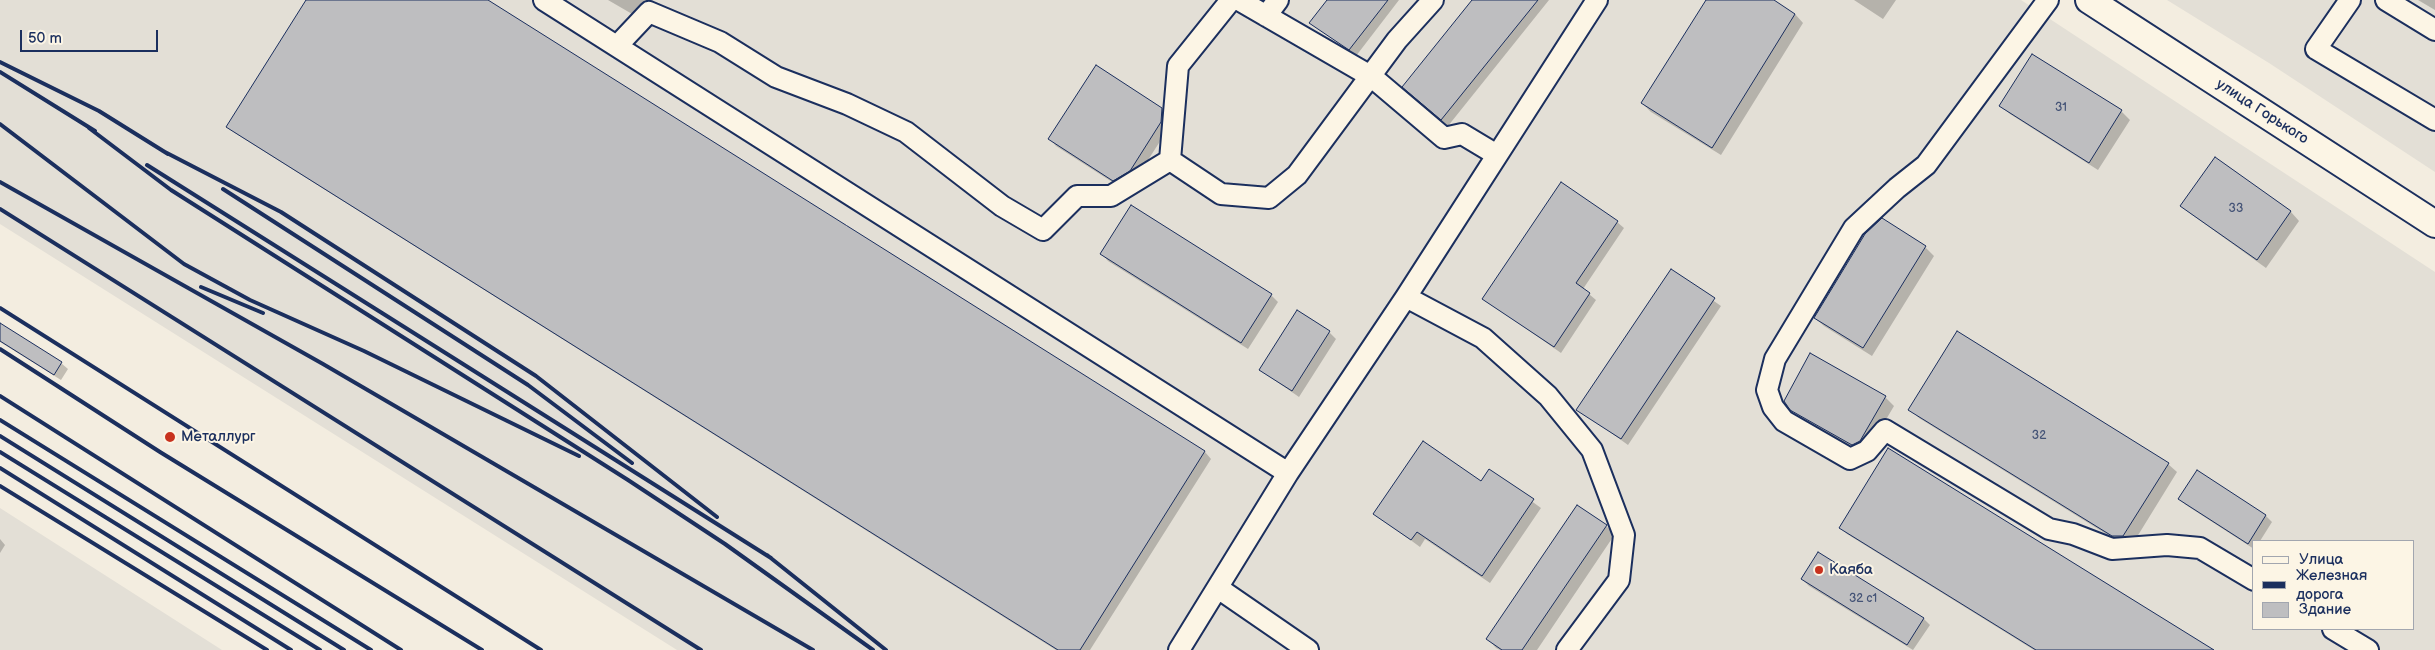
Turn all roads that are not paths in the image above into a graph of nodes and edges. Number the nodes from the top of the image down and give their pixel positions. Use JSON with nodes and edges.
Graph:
{"nodes":[{"id":1,"x":544,"y":0,"type":"edge"},
{"id":2,"x":1232,"y":0,"type":"edge"},
{"id":3,"x":1239,"y":0,"type":"edge"},
{"id":4,"x":1432,"y":0,"type":"edge"},
{"id":5,"x":1597,"y":0,"type":"edge"},
{"id":6,"x":2048,"y":0,"type":"edge"},
{"id":7,"x":2089,"y":0,"type":"edge"},
{"id":8,"x":2350,"y":0,"type":"edge"},
{"id":9,"x":2386,"y":0,"type":"edge"},
{"id":10,"x":1272,"y":8,"type":"edge"},
{"id":11,"x":2435,"y":30,"type":"edge"},
{"id":12,"x":617,"y":46,"type":"junction"},
{"id":13,"x":1372,"y":77,"type":"junction"},
{"id":14,"x":2434,"y":118,"type":"edge"},
{"id":15,"x":1497,"y":155,"type":"junction"},
{"id":16,"x":1170,"y":160,"type":"junction"},
{"id":17,"x":2435,"y":224,"type":"edge"},
{"id":18,"x":1406,"y":297,"type":"junction"},
{"id":19,"x":1288,"y":473,"type":"junction"},
{"id":20,"x":2252,"y":579,"type":"edge"},
{"id":21,"x":1218,"y":588,"type":"junction"},
{"id":22,"x":2332,"y":630,"type":"edge"},
{"id":23,"x":2334,"y":630,"type":"edge"},
{"id":24,"x":1179,"y":650,"type":"edge"},
{"id":25,"x":1308,"y":650,"type":"edge"},
{"id":26,"x":1567,"y":650,"type":"edge"},
{"id":27,"x":2335,"y":650,"type":"edge"},
{"id":28,"x":2368,"y":650,"type":"edge"}],
"edges":[{"from":1,"to":12,"type":"lane"},
{"from":2,"to":16,"type":"lane"},
{"from":3,"to":10,"type":"lane"},
{"from":4,"to":13,"type":"lane"},
{"from":5,"to":15,"type":"lane"},
{"from":6,"to":20,"type":"lane"},
{"from":7,"to":17,"type":"main road","name":"улица Горького"},
{"from":8,"to":14,"type":"lane"},
{"from":9,"to":11,"type":"lane"},
{"from":10,"to":13,"type":"lane"},
{"from":12,"to":16,"type":"lane"},
{"from":12,"to":19,"type":"lane"},
{"from":13,"to":15,"type":"lane"},
{"from":13,"to":16,"type":"lane"},
{"from":15,"to":18,"type":"lane"},
{"from":18,"to":19,"type":"lane"},
{"from":18,"to":26,"type":"lane"},
{"from":19,"to":21,"type":"lane"},
{"from":21,"to":24,"type":"lane"},
{"from":21,"to":25,"type":"lane"},
{"from":22,"to":27,"type":"lane"},
{"from":23,"to":28,"type":"lane"}]}
